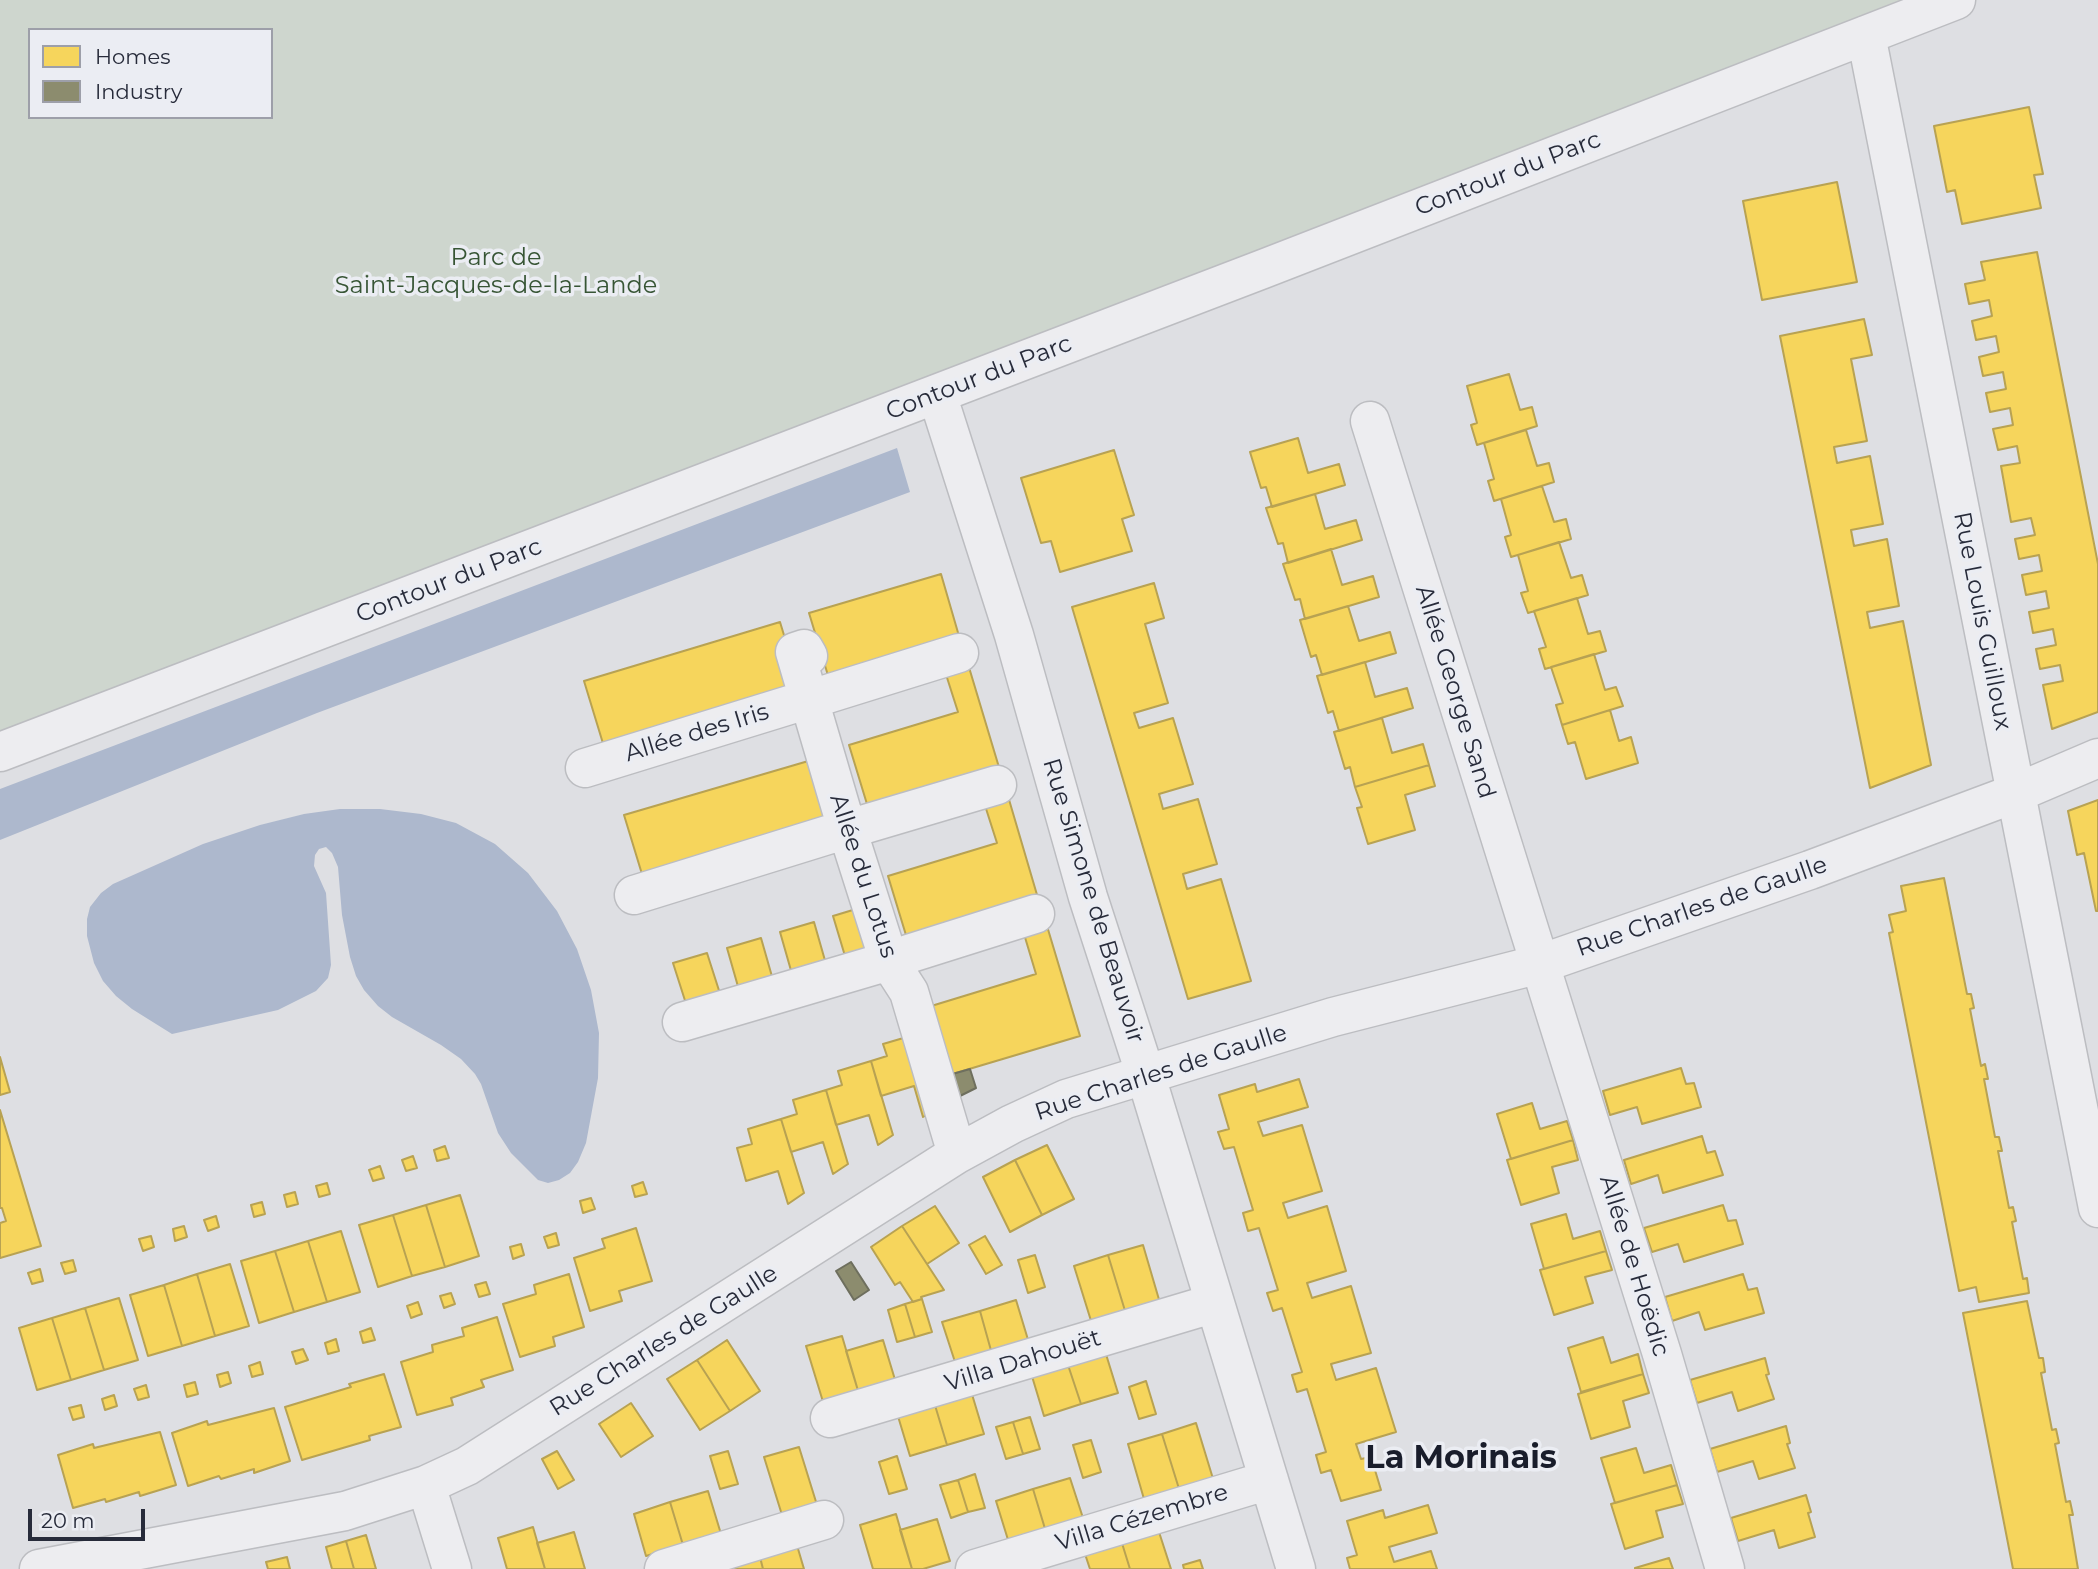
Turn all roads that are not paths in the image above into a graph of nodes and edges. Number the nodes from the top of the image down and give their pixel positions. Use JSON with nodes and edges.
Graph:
{"nodes":[{"id":1,"x":1956,"y":0,"type":"edge"},
{"id":2,"x":1866,"y":35,"type":"junction"},
{"id":3,"x":937,"y":394,"type":"junction"},
{"id":4,"x":1370,"y":421,"type":"dead end"},
{"id":5,"x":1014,"y":635,"type":"junction"},
{"id":6,"x":814,"y":681,"type":"junction"},
{"id":7,"x":0,"y":752,"type":"edge"},
{"id":8,"x":2098,"y":758,"type":"edge"},
{"id":9,"x":585,"y":768,"type":"dead end"},
{"id":10,"x":1053,"y":768,"type":"junction"},
{"id":11,"x":2016,"y":793,"type":"junction"},
{"id":12,"x":854,"y":827,"type":"junction"},
{"id":13,"x":634,"y":895,"type":"dead end"},
{"id":14,"x":1088,"y":897,"type":"junction"},
{"id":15,"x":898,"y":958,"type":"junction"},
{"id":16,"x":1540,"y":964,"type":"junction"},
{"id":17,"x":682,"y":1022,"type":"dead end"},
{"id":18,"x":1144,"y":1073,"type":"junction"},
{"id":19,"x":960,"y":1152,"type":"junction"},
{"id":20,"x":2098,"y":1208,"type":"edge"},
{"id":21,"x":1215,"y":1303,"type":"junction"},
{"id":22,"x":830,"y":1418,"type":"dead end"},
{"id":23,"x":1269,"y":1480,"type":"junction"},
{"id":24,"x":426,"y":1485,"type":"junction"},
{"id":25,"x":824,"y":1520,"type":"dead end"},
{"id":26,"x":39,"y":1569,"type":"edge"},
{"id":27,"x":452,"y":1569,"type":"edge"},
{"id":28,"x":664,"y":1569,"type":"edge"},
{"id":29,"x":975,"y":1569,"type":"edge"},
{"id":30,"x":1296,"y":1569,"type":"edge"},
{"id":31,"x":1725,"y":1569,"type":"edge"}],
"edges":[{"from":1,"to":2,"type":"street","name":"Contour du Parc"},
{"from":2,"to":3,"type":"street","name":"Contour du Parc"},
{"from":2,"to":11,"type":"street","name":"Rue Louis Guilloux"},
{"from":3,"to":5,"type":"street","name":"Rue Simone de Beauvoir"},
{"from":3,"to":7,"type":"street","name":"Contour du Parc"},
{"from":4,"to":16,"type":"street","name":"Allée George Sand"},
{"from":5,"to":6,"type":"street","name":"Allée des Iris"},
{"from":5,"to":10,"type":"street","name":"Rue Simone de Beauvoir"},
{"from":6,"to":9,"type":"street","name":"Allée des Iris"},
{"from":6,"to":12,"type":"street","name":"Allée du Lotus"},
{"from":8,"to":11,"type":"street","name":"Rue Charles de Gaulle"},
{"from":10,"to":12,"type":"street"},
{"from":10,"to":14,"type":"street","name":"Rue Simone de Beauvoir"},
{"from":11,"to":16,"type":"street","name":"Rue Charles de Gaulle"},
{"from":11,"to":20,"type":"street","name":"Rue Louis Guilloux"},
{"from":12,"to":13,"type":"street"},
{"from":12,"to":15,"type":"street","name":"Allée du Lotus"},
{"from":14,"to":15,"type":"street"},
{"from":14,"to":18,"type":"street","name":"Rue Simone de Beauvoir"},
{"from":15,"to":17,"type":"street"},
{"from":15,"to":19,"type":"street","name":"Allée du Lotus"},
{"from":16,"to":18,"type":"street","name":"Rue Charles de Gaulle"},
{"from":16,"to":31,"type":"street","name":"Allée de Hoëdic"},
{"from":18,"to":19,"type":"street","name":"Rue Charles de Gaulle"},
{"from":18,"to":21,"type":"street","name":"Rue Simone de Beauvoir"},
{"from":19,"to":24,"type":"street","name":"Rue Charles de Gaulle"},
{"from":21,"to":22,"type":"street","name":"Villa Dahouët"},
{"from":21,"to":23,"type":"street","name":"Rue Simone de Beauvoir"},
{"from":23,"to":29,"type":"street","name":"Villa Cézembre"},
{"from":23,"to":30,"type":"street","name":"Rue Simone de Beauvoir"},
{"from":24,"to":26,"type":"street","name":"Rue Charles de Gaulle"},
{"from":24,"to":27,"type":"street"},
{"from":25,"to":28,"type":"street"}]}
